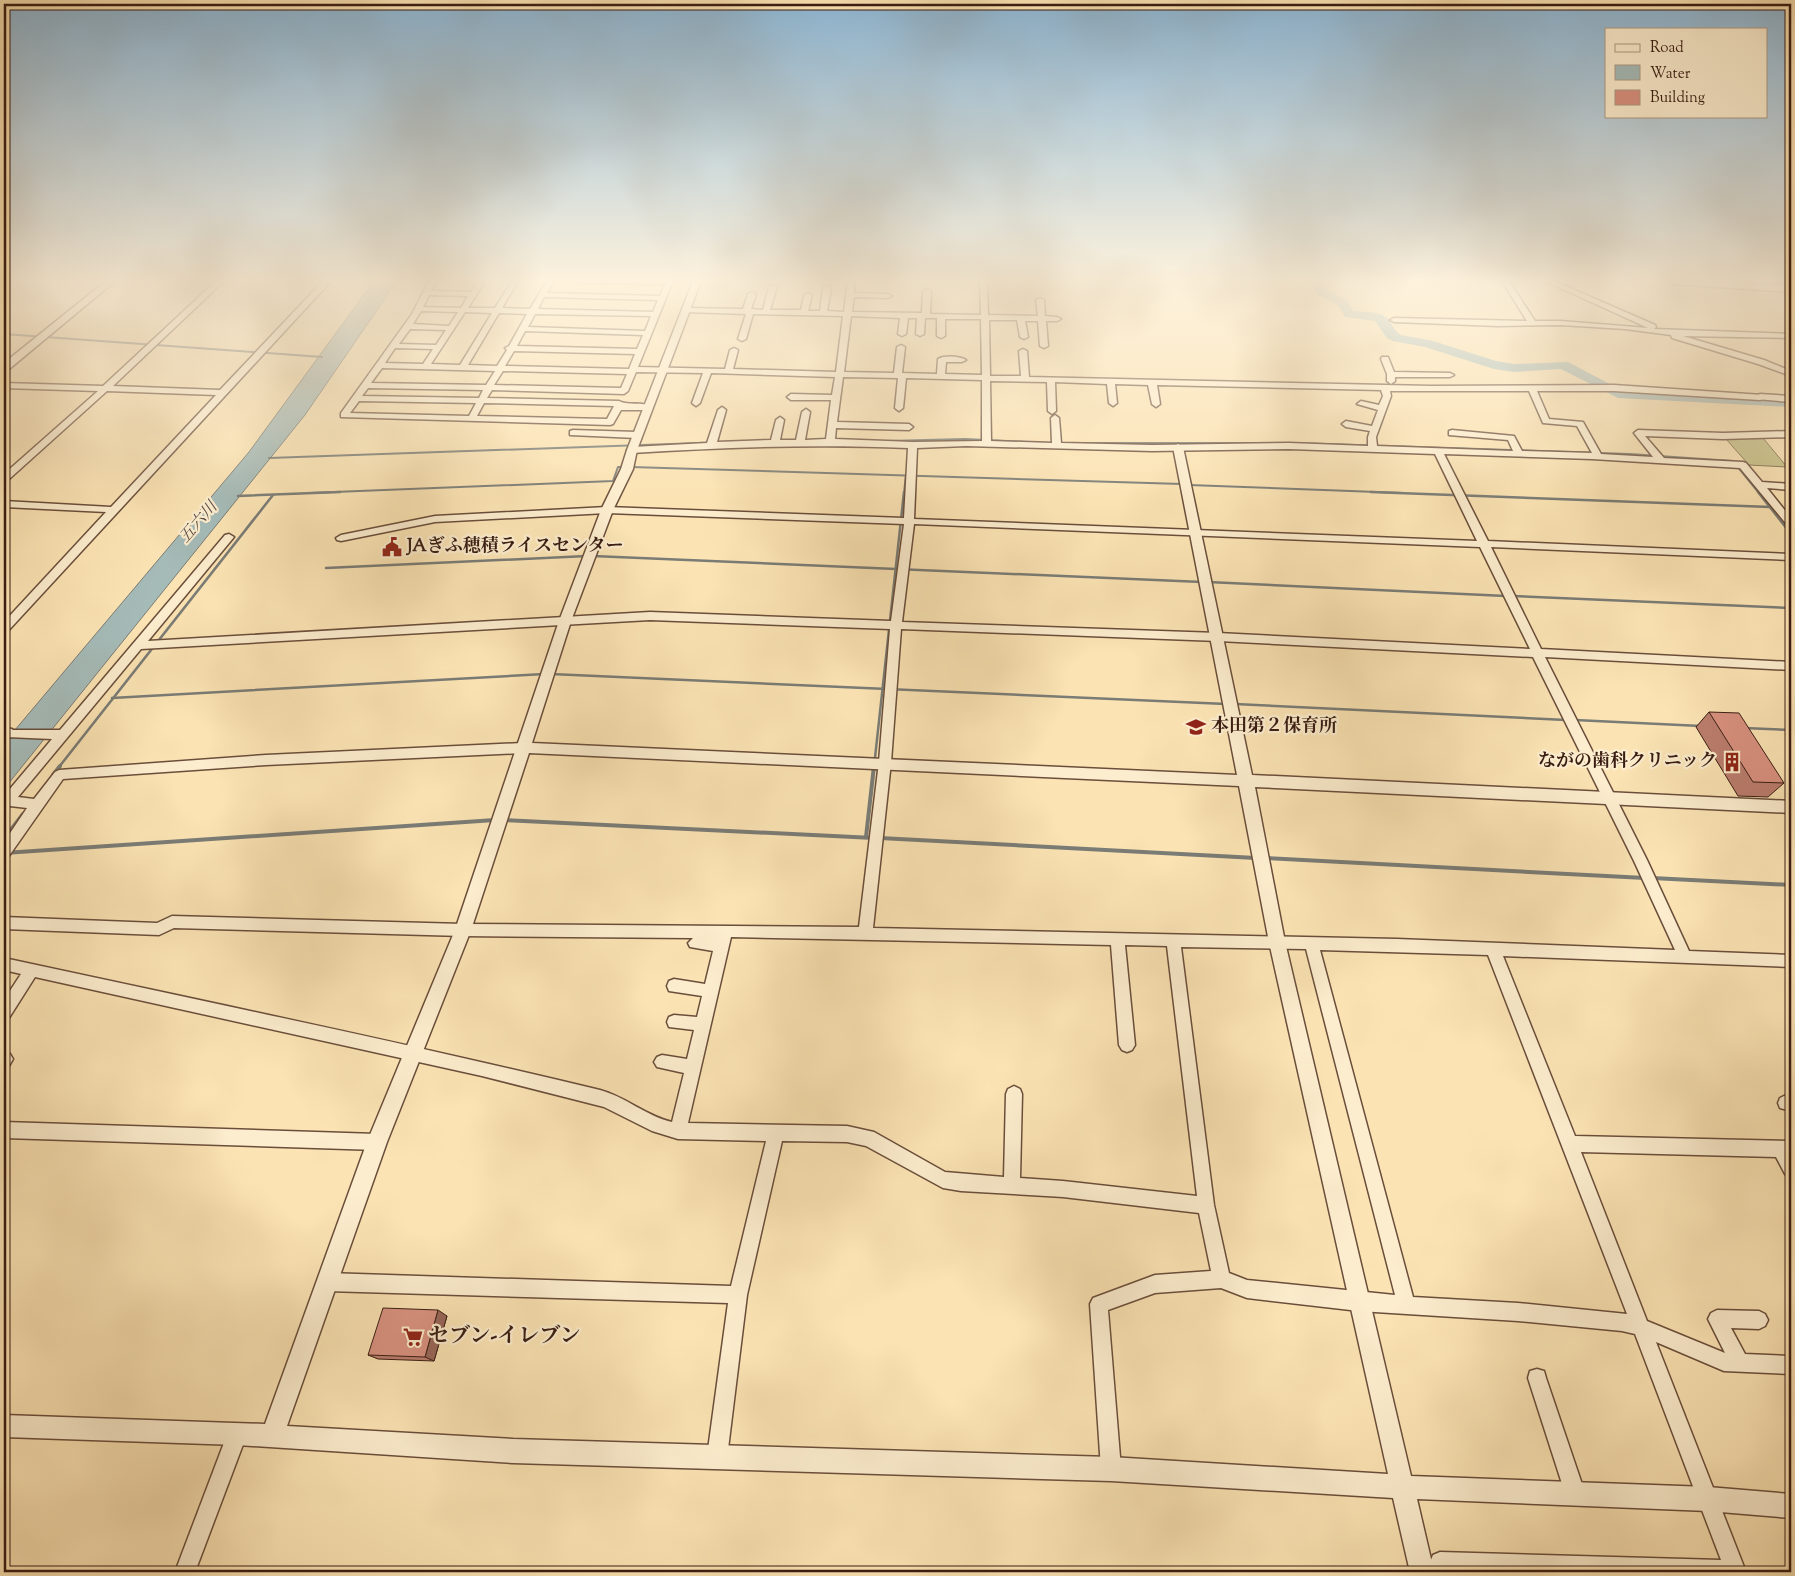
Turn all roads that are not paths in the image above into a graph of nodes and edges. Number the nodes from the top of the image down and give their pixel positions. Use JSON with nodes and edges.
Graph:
{"nodes":[{"id":1,"x":20,"y":355,"type":"edge"},
{"id":2,"x":141,"y":355,"type":"edge"},
{"id":3,"x":258,"y":355,"type":"edge"},
{"id":4,"x":387,"y":355,"type":"edge"},
{"id":5,"x":434,"y":355,"type":"edge"},
{"id":6,"x":470,"y":355,"type":"edge"},
{"id":7,"x":506,"y":355,"type":"edge"},
{"id":8,"x":639,"y":355,"type":"edge"},
{"id":9,"x":668,"y":355,"type":"edge"},
{"id":10,"x":733,"y":355,"type":"edge"},
{"id":11,"x":842,"y":355,"type":"edge"},
{"id":12,"x":901,"y":355,"type":"edge"},
{"id":13,"x":985,"y":355,"type":"edge"},
{"id":14,"x":1023,"y":355,"type":"edge"},
{"id":15,"x":1737,"y":355,"type":"edge"},
{"id":16,"x":1385,"y":359,"type":"dead end"},
{"id":17,"x":962,"y":360,"type":"dead end"},
{"id":18,"x":379,"y":365,"type":"junction"},
{"id":19,"x":426,"y":366,"type":"junction"},
{"id":20,"x":4,"y":368,"type":"edge"},
{"id":21,"x":462,"y":368,"type":"junction"},
{"id":22,"x":499,"y":368,"type":"junction"},
{"id":23,"x":633,"y":370,"type":"junction"},
{"id":24,"x":662,"y":370,"type":"junction"},
{"id":25,"x":708,"y":371,"type":"junction"},
{"id":26,"x":728,"y":372,"type":"junction"},
{"id":27,"x":839,"y":374,"type":"junction"},
{"id":28,"x":1391,"y":374,"type":"junction"},
{"id":29,"x":1791,"y":374,"type":"edge"},
{"id":30,"x":1450,"y":375,"type":"dead end"},
{"id":31,"x":900,"y":376,"type":"junction"},
{"id":32,"x":941,"y":377,"type":"junction"},
{"id":33,"x":986,"y":379,"type":"junction"},
{"id":34,"x":1025,"y":380,"type":"junction"},
{"id":35,"x":1051,"y":380,"type":"junction"},
{"id":36,"x":1110,"y":382,"type":"junction"},
{"id":37,"x":1152,"y":382,"type":"junction"},
{"id":38,"x":4,"y":385,"type":"edge"},
{"id":39,"x":366,"y":385,"type":"junction"},
{"id":40,"x":488,"y":388,"type":"junction"},
{"id":41,"x":1388,"y":388,"type":"junction"},
{"id":42,"x":1532,"y":388,"type":"junction"},
{"id":43,"x":104,"y":390,"type":"junction"},
{"id":44,"x":222,"y":393,"type":"junction"},
{"id":45,"x":792,"y":397,"type":"dead end"},
{"id":46,"x":1760,"y":397,"type":"joint"},
{"id":47,"x":357,"y":398,"type":"junction"},
{"id":48,"x":836,"y":398,"type":"junction"},
{"id":49,"x":1791,"y":399,"type":"edge"},
{"id":50,"x":481,"y":401,"type":"junction"},
{"id":51,"x":696,"y":403,"type":"dead end"},
{"id":52,"x":1113,"y":403,"type":"dead end"},
{"id":53,"x":1156,"y":404,"type":"dead end"},
{"id":54,"x":1362,"y":404,"type":"dead end"},
{"id":55,"x":618,"y":407,"type":"junction"},
{"id":56,"x":648,"y":408,"type":"junction"},
{"id":57,"x":899,"y":408,"type":"dead end"},
{"id":58,"x":1383,"y":408,"type":"junction"},
{"id":59,"x":722,"y":410,"type":"dead end"},
{"id":60,"x":806,"y":412,"type":"dead end"},
{"id":61,"x":471,"y":419,"type":"junction"},
{"id":62,"x":780,"y":420,"type":"dead end"},
{"id":63,"x":1346,"y":424,"type":"dead end"},
{"id":64,"x":832,"y":425,"type":"junction"},
{"id":65,"x":909,"y":427,"type":"dead end"},
{"id":66,"x":1375,"y":429,"type":"junction"},
{"id":67,"x":573,"y":433,"type":"dead end"},
{"id":68,"x":1452,"y":433,"type":"dead end"},
{"id":69,"x":1791,"y":434,"type":"edge"},
{"id":70,"x":637,"y":435,"type":"junction"},
{"id":71,"x":775,"y":443,"type":"junction"},
{"id":72,"x":800,"y":443,"type":"junction"},
{"id":73,"x":830,"y":443,"type":"junction"},
{"id":74,"x":987,"y":444,"type":"junction"},
{"id":75,"x":913,"y":445,"type":"junction"},
{"id":76,"x":712,"y":446,"type":"junction"},
{"id":77,"x":1057,"y":446,"type":"junction"},
{"id":78,"x":1178,"y":447,"type":"junction"},
{"id":79,"x":1373,"y":447,"type":"junction"},
{"id":80,"x":632,"y":450,"type":"junction"},
{"id":81,"x":1439,"y":452,"type":"junction"},
{"id":82,"x":1519,"y":454,"type":"junction"},
{"id":83,"x":1598,"y":456,"type":"junction"},
{"id":84,"x":1660,"y":460,"type":"junction"},
{"id":85,"x":4,"y":479,"type":"edge"},
{"id":86,"x":1759,"y":485,"type":"junction"},
{"id":87,"x":1791,"y":487,"type":"edge"},
{"id":88,"x":4,"y":504,"type":"edge"},
{"id":89,"x":114,"y":510,"type":"junction"},
{"id":90,"x":607,"y":510,"type":"junction"},
{"id":91,"x":909,"y":522,"type":"junction"},
{"id":92,"x":1791,"y":524,"type":"edge"},
{"id":93,"x":1196,"y":532,"type":"junction"},
{"id":94,"x":230,"y":537,"type":"dead end"},
{"id":95,"x":341,"y":538,"type":"dead end"},
{"id":96,"x":1485,"y":543,"type":"junction"},
{"id":97,"x":1791,"y":557,"type":"edge"},
{"id":98,"x":565,"y":621,"type":"junction"},
{"id":99,"x":896,"y":625,"type":"junction"},
{"id":100,"x":4,"y":628,"type":"edge"},
{"id":101,"x":1218,"y":638,"type":"junction"},
{"id":102,"x":139,"y":645,"type":"junction"},
{"id":103,"x":1537,"y":652,"type":"junction"},
{"id":104,"x":1791,"y":666,"type":"edge"},
{"id":105,"x":5,"y":733,"type":"edge"},
{"id":106,"x":59,"y":735,"type":"junction"},
{"id":107,"x":522,"y":748,"type":"junction"},
{"id":108,"x":885,"y":762,"type":"junction"},
{"id":109,"x":1245,"y":780,"type":"junction"},
{"id":110,"x":1608,"y":798,"type":"junction"},
{"id":111,"x":5,"y":803,"type":"edge"},
{"id":112,"x":37,"y":804,"type":"junction"},
{"id":113,"x":1791,"y":807,"type":"edge"},
{"id":114,"x":4,"y":851,"type":"edge"},
{"id":115,"x":4,"y":924,"type":"edge"},
{"id":116,"x":463,"y":930,"type":"junction"},
{"id":117,"x":865,"y":933,"type":"junction"},
{"id":118,"x":724,"y":938,"type":"junction"},
{"id":119,"x":1117,"y":939,"type":"junction"},
{"id":120,"x":1173,"y":940,"type":"junction"},
{"id":121,"x":1278,"y":942,"type":"junction"},
{"id":122,"x":695,"y":943,"type":"dead end"},
{"id":123,"x":1311,"y":943,"type":"junction"},
{"id":124,"x":1493,"y":949,"type":"junction"},
{"id":125,"x":1685,"y":957,"type":"junction"},
{"id":126,"x":1791,"y":960,"type":"edge"},
{"id":127,"x":4,"y":964,"type":"edge"},
{"id":128,"x":32,"y":969,"type":"junction"},
{"id":129,"x":674,"y":986,"type":"dead end"},
{"id":130,"x":711,"y":991,"type":"junction"},
{"id":131,"x":4,"y":1013,"type":"edge"},
{"id":132,"x":674,"y":1022,"type":"dead end"},
{"id":133,"x":703,"y":1024,"type":"junction"},
{"id":134,"x":1127,"y":1045,"type":"dead end"},
{"id":135,"x":412,"y":1054,"type":"junction"},
{"id":136,"x":662,"y":1062,"type":"dead end"},
{"id":137,"x":693,"y":1067,"type":"junction"},
{"id":138,"x":1014,"y":1094,"type":"dead end"},
{"id":139,"x":4,"y":1130,"type":"edge"},
{"id":140,"x":678,"y":1131,"type":"junction"},
{"id":141,"x":776,"y":1132,"type":"junction"},
{"id":142,"x":377,"y":1142,"type":"junction"},
{"id":143,"x":1569,"y":1144,"type":"junction"},
{"id":144,"x":1786,"y":1149,"type":"edge"},
{"id":145,"x":1791,"y":1168,"type":"edge"},
{"id":146,"x":1012,"y":1186,"type":"junction"},
{"id":147,"x":1206,"y":1205,"type":"junction"},
{"id":148,"x":1221,"y":1279,"type":"junction"},
{"id":149,"x":326,"y":1282,"type":"junction"},
{"id":150,"x":738,"y":1295,"type":"junction"},
{"id":151,"x":1359,"y":1302,"type":"junction"},
{"id":152,"x":1406,"y":1305,"type":"junction"},
{"id":153,"x":1759,"y":1320,"type":"dead end"},
{"id":154,"x":1640,"y":1327,"type":"junction"},
{"id":155,"x":1739,"y":1362,"type":"junction"},
{"id":156,"x":1791,"y":1365,"type":"edge"},
{"id":157,"x":1538,"y":1378,"type":"dead end"},
{"id":158,"x":4,"y":1426,"type":"edge"},
{"id":159,"x":238,"y":1434,"type":"junction"},
{"id":160,"x":272,"y":1436,"type":"junction"},
{"id":161,"x":717,"y":1457,"type":"junction"},
{"id":162,"x":1111,"y":1469,"type":"junction"},
{"id":163,"x":1402,"y":1487,"type":"junction"},
{"id":164,"x":1575,"y":1493,"type":"junction"},
{"id":165,"x":1708,"y":1499,"type":"junction"},
{"id":166,"x":1791,"y":1506,"type":"edge"},
{"id":167,"x":1431,"y":1567,"type":"edge"},
{"id":168,"x":185,"y":1572,"type":"edge"},
{"id":169,"x":1736,"y":1572,"type":"edge"}],
"edges":[{"from":1,"to":20,"type":"street"},
{"from":2,"to":43,"type":"street"},
{"from":3,"to":44,"type":"street"},
{"from":4,"to":18,"type":"street"},
{"from":5,"to":19,"type":"street"},
{"from":6,"to":21,"type":"street"},
{"from":7,"to":22,"type":"street"},
{"from":8,"to":23,"type":"street"},
{"from":9,"to":24,"type":"street"},
{"from":10,"to":26,"type":"street"},
{"from":11,"to":27,"type":"street"},
{"from":12,"to":31,"type":"street"},
{"from":13,"to":33,"type":"street"},
{"from":14,"to":34,"type":"street"},
{"from":15,"to":29,"type":"street"},
{"from":16,"to":28,"type":"street"},
{"from":17,"to":32,"type":"street"},
{"from":18,"to":19,"type":"street"},
{"from":18,"to":39,"type":"street"},
{"from":19,"to":21,"type":"street"},
{"from":21,"to":22,"type":"street"},
{"from":22,"to":23,"type":"street"},
{"from":22,"to":40,"type":"street"},
{"from":23,"to":24,"type":"street"},
{"from":23,"to":40,"type":"street"},
{"from":24,"to":25,"type":"street"},
{"from":24,"to":56,"type":"street"},
{"from":25,"to":26,"type":"street"},
{"from":25,"to":51,"type":"street"},
{"from":26,"to":27,"type":"street"},
{"from":27,"to":31,"type":"street"},
{"from":27,"to":48,"type":"street"},
{"from":28,"to":30,"type":"street"},
{"from":28,"to":41,"type":"street"},
{"from":31,"to":32,"type":"street"},
{"from":31,"to":57,"type":"street"},
{"from":32,"to":33,"type":"street"},
{"from":33,"to":34,"type":"street"},
{"from":33,"to":74,"type":"street"},
{"from":34,"to":35,"type":"street"},
{"from":35,"to":36,"type":"street"},
{"from":35,"to":77,"type":"street"},
{"from":36,"to":37,"type":"street"},
{"from":36,"to":52,"type":"street"},
{"from":37,"to":41,"type":"street"},
{"from":37,"to":53,"type":"street"},
{"from":38,"to":43,"type":"street"},
{"from":39,"to":40,"type":"street"},
{"from":39,"to":47,"type":"street"},
{"from":40,"to":50,"type":"street"},
{"from":41,"to":42,"type":"street"},
{"from":41,"to":58,"type":"street"},
{"from":42,"to":46,"type":"street"},
{"from":42,"to":83,"type":"street"},
{"from":43,"to":44,"type":"street"},
{"from":43,"to":85,"type":"street"},
{"from":44,"to":89,"type":"street"},
{"from":45,"to":48,"type":"street"},
{"from":46,"to":49,"type":"street"},
{"from":47,"to":50,"type":"street"},
{"from":47,"to":61,"type":"street"},
{"from":48,"to":64,"type":"street"},
{"from":50,"to":55,"type":"street"},
{"from":50,"to":61,"type":"street"},
{"from":54,"to":58,"type":"street"},
{"from":55,"to":56,"type":"street"},
{"from":55,"to":61,"type":"street"},
{"from":56,"to":70,"type":"street"},
{"from":58,"to":66,"type":"street"},
{"from":59,"to":76,"type":"street"},
{"from":60,"to":72,"type":"street"},
{"from":62,"to":71,"type":"street"},
{"from":63,"to":66,"type":"street"},
{"from":64,"to":65,"type":"street"},
{"from":64,"to":73,"type":"street"},
{"from":66,"to":79,"type":"street"},
{"from":67,"to":70,"type":"street"},
{"from":68,"to":82,"type":"street"},
{"from":69,"to":84,"type":"street"},
{"from":70,"to":80,"type":"street"},
{"from":71,"to":72,"type":"street"},
{"from":71,"to":76,"type":"street"},
{"from":72,"to":73,"type":"street"},
{"from":73,"to":75,"type":"street"},
{"from":74,"to":75,"type":"street"},
{"from":74,"to":77,"type":"street"},
{"from":75,"to":91,"type":"street"},
{"from":76,"to":80,"type":"street"},
{"from":77,"to":78,"type":"street"},
{"from":78,"to":79,"type":"street"},
{"from":78,"to":93,"type":"street"},
{"from":79,"to":81,"type":"street"},
{"from":80,"to":90,"type":"street"},
{"from":81,"to":82,"type":"street"},
{"from":81,"to":96,"type":"street"},
{"from":82,"to":83,"type":"street"},
{"from":83,"to":84,"type":"street"},
{"from":84,"to":86,"type":"street"},
{"from":86,"to":87,"type":"street"},
{"from":86,"to":92,"type":"street"},
{"from":88,"to":89,"type":"street"},
{"from":89,"to":100,"type":"street"},
{"from":90,"to":91,"type":"street"},
{"from":90,"to":95,"type":"street"},
{"from":90,"to":98,"type":"street"},
{"from":91,"to":93,"type":"street"},
{"from":91,"to":99,"type":"street"},
{"from":93,"to":96,"type":"street"},
{"from":93,"to":101,"type":"street"},
{"from":94,"to":102,"type":"street"},
{"from":96,"to":97,"type":"street"},
{"from":96,"to":103,"type":"street"},
{"from":98,"to":99,"type":"street"},
{"from":98,"to":102,"type":"street"},
{"from":98,"to":107,"type":"street"},
{"from":99,"to":101,"type":"street"},
{"from":99,"to":108,"type":"street"},
{"from":101,"to":103,"type":"street"},
{"from":101,"to":109,"type":"street"},
{"from":102,"to":106,"type":"street"},
{"from":103,"to":104,"type":"street"},
{"from":103,"to":110,"type":"street"},
{"from":105,"to":106,"type":"street"},
{"from":106,"to":111,"type":"street"},
{"from":107,"to":108,"type":"street"},
{"from":107,"to":112,"type":"street"},
{"from":107,"to":116,"type":"street"},
{"from":108,"to":109,"type":"street"},
{"from":108,"to":117,"type":"street"},
{"from":109,"to":110,"type":"street"},
{"from":109,"to":121,"type":"street"},
{"from":110,"to":113,"type":"street"},
{"from":110,"to":125,"type":"street"},
{"from":111,"to":112,"type":"street"},
{"from":112,"to":114,"type":"street"},
{"from":115,"to":116,"type":"street"},
{"from":116,"to":118,"type":"street"},
{"from":116,"to":135,"type":"street"},
{"from":117,"to":118,"type":"street"},
{"from":117,"to":119,"type":"street"},
{"from":118,"to":122,"type":"street"},
{"from":118,"to":130,"type":"street"},
{"from":119,"to":120,"type":"street"},
{"from":119,"to":134,"type":"street"},
{"from":120,"to":121,"type":"street"},
{"from":120,"to":147,"type":"street"},
{"from":121,"to":123,"type":"street"},
{"from":121,"to":151,"type":"street"},
{"from":123,"to":124,"type":"street"},
{"from":123,"to":152,"type":"street"},
{"from":124,"to":125,"type":"street"},
{"from":124,"to":143,"type":"street"},
{"from":125,"to":126,"type":"street"},
{"from":127,"to":128,"type":"street"},
{"from":128,"to":131,"type":"street"},
{"from":128,"to":135,"type":"street"},
{"from":129,"to":130,"type":"street"},
{"from":130,"to":133,"type":"street"},
{"from":132,"to":133,"type":"street"},
{"from":133,"to":137,"type":"street"},
{"from":135,"to":140,"type":"street"},
{"from":135,"to":142,"type":"street"},
{"from":136,"to":137,"type":"street"},
{"from":137,"to":140,"type":"street"},
{"from":138,"to":146,"type":"street"},
{"from":139,"to":142,"type":"street"},
{"from":140,"to":141,"type":"street"},
{"from":141,"to":146,"type":"street"},
{"from":141,"to":150,"type":"street"},
{"from":142,"to":149,"type":"street"},
{"from":143,"to":144,"type":"street"},
{"from":143,"to":154,"type":"street"},
{"from":144,"to":145,"type":"street"},
{"from":146,"to":147,"type":"street"},
{"from":147,"to":148,"type":"street"},
{"from":148,"to":151,"type":"street"},
{"from":148,"to":162,"type":"street"},
{"from":149,"to":150,"type":"street"},
{"from":149,"to":160,"type":"street"},
{"from":150,"to":161,"type":"street"},
{"from":151,"to":152,"type":"street"},
{"from":151,"to":163,"type":"street"},
{"from":152,"to":154,"type":"street"},
{"from":153,"to":155,"type":"street"},
{"from":154,"to":155,"type":"street"},
{"from":154,"to":165,"type":"street"},
{"from":155,"to":156,"type":"street"},
{"from":157,"to":164,"type":"street"},
{"from":158,"to":159,"type":"street"},
{"from":159,"to":160,"type":"street"},
{"from":159,"to":168,"type":"street"},
{"from":160,"to":161,"type":"street"},
{"from":161,"to":162,"type":"street"},
{"from":162,"to":163,"type":"street"},
{"from":163,"to":164,"type":"street"},
{"from":163,"to":167,"type":"street"},
{"from":164,"to":165,"type":"street"},
{"from":165,"to":166,"type":"street"},
{"from":165,"to":169,"type":"street"},
{"from":167,"to":169,"type":"street"}]}
